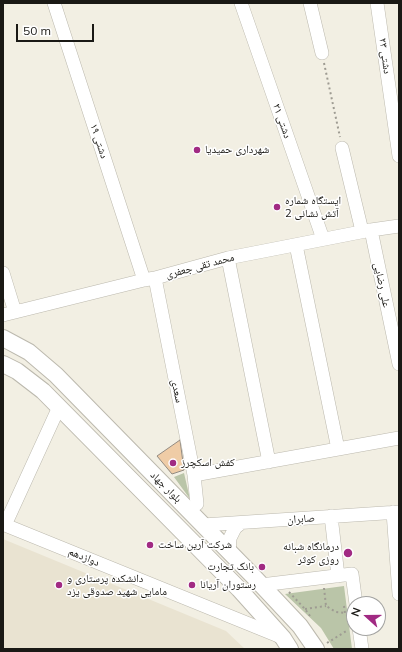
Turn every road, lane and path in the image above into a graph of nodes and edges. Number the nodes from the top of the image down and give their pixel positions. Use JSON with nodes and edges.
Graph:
{"nodes":[{"id":1,"x":54,"y":3,"type":"edge"},
{"id":2,"x":241,"y":3,"type":"edge"},
{"id":3,"x":310,"y":3,"type":"edge"},
{"id":4,"x":377,"y":3,"type":"edge"},
{"id":5,"x":322,"y":52,"type":"joint"},
{"id":6,"x":342,"y":148,"type":"joint"},
{"id":7,"x":399,"y":156,"type":"edge"},
{"id":8,"x":399,"y":226,"type":"edge"},
{"id":9,"x":366,"y":230,"type":"junction"},
{"id":10,"x":323,"y":239,"type":"junction"},
{"id":11,"x":296,"y":245,"type":"junction"},
{"id":12,"x":228,"y":258,"type":"junction"},
{"id":13,"x":3,"y":273,"type":"edge"},
{"id":14,"x":150,"y":279,"type":"junction"},
{"id":15,"x":9,"y":314,"type":"edge"},
{"id":16,"x":3,"y":338,"type":"edge"},
{"id":17,"x":3,"y":364,"type":"edge"},
{"id":18,"x":399,"y":364,"type":"edge"},
{"id":19,"x":59,"y":407,"type":"junction"},
{"id":20,"x":399,"y":438,"type":"edge"},
{"id":21,"x":338,"y":449,"type":"junction"},
{"id":22,"x":269,"y":462,"type":"junction"},
{"id":23,"x":194,"y":475,"type":"junction"},
{"id":24,"x":194,"y":509,"type":"junction"},
{"id":25,"x":396,"y":512,"type":"edge"},
{"id":26,"x":331,"y":516,"type":"junction"},
{"id":27,"x":241,"y":523,"type":"junction"},
{"id":28,"x":4,"y":524,"type":"edge"},
{"id":29,"x":203,"y":525,"type":"junction"},
{"id":30,"x":189,"y":538,"type":"junction"},
{"id":31,"x":230,"y":552,"type":"junction"},
{"id":32,"x":338,"y":576,"type":"junction"},
{"id":33,"x":323,"y":578,"type":"junction"},
{"id":34,"x":261,"y":585,"type":"junction"},
{"id":35,"x":399,"y":594,"type":"edge"},
{"id":36,"x":355,"y":596,"type":"edge"},
{"id":37,"x":326,"y":606,"type":"junction"},
{"id":38,"x":305,"y":609,"type":"dead end"},
{"id":39,"x":345,"y":613,"type":"dead end"},
{"id":40,"x":346,"y":631,"type":"edge"},
{"id":41,"x":360,"y":636,"type":"edge"},
{"id":42,"x":286,"y":643,"type":"edge"},
{"id":43,"x":322,"y":646,"type":"edge"},
{"id":44,"x":362,"y":649,"type":"edge"}],
"edges":[{"from":1,"to":14,"type":"street","name":"دشتی ۱۹"},
{"from":2,"to":10,"type":"street","name":"دشتی ۲۱"},
{"from":3,"to":5,"type":"street"},
{"from":4,"to":7,"type":"street","name":"دشتی ۲۳"},
{"from":5,"to":6,"type":"path"},
{"from":6,"to":9,"type":"street","name":"علی رضایی"},
{"from":8,"to":9,"type":"street","name":"محمد تقی جعفری"},
{"from":9,"to":10,"type":"street","name":"محمد تقی جعفری"},
{"from":9,"to":18,"type":"street","name":"علی رضایی"},
{"from":10,"to":11,"type":"street","name":"محمد تقی جعفری"},
{"from":11,"to":12,"type":"street","name":"محمد تقی جعفری"},
{"from":11,"to":21,"type":"street"},
{"from":12,"to":14,"type":"street","name":"محمد تقی جعفری"},
{"from":12,"to":22,"type":"street"},
{"from":13,"to":15,"type":"street"},
{"from":14,"to":15,"type":"street","name":"محمد تقی جعفری"},
{"from":14,"to":23,"type":"street","name":"سعدی"},
{"from":16,"to":24,"type":"main road","name":"بلوار جهاد"},
{"from":17,"to":19,"type":"main road","name":"بلوار جهاد"},
{"from":19,"to":28,"type":"street","name":"دوازدهم"},
{"from":19,"to":30,"type":"main road","name":"بلوار جهاد"},
{"from":20,"to":21,"type":"street"},
{"from":21,"to":22,"type":"street"},
{"from":22,"to":23,"type":"street"},
{"from":23,"to":24,"type":"street","name":"سعدی"},
{"from":24,"to":27,"type":"street"},
{"from":24,"to":29,"type":"main road","name":"بلوار جهاد"},
{"from":25,"to":26,"type":"street","name":"صابران"},
{"from":25,"to":35,"type":"street"},
{"from":26,"to":27,"type":"street","name":"صابران"},
{"from":26,"to":32,"type":"street"},
{"from":27,"to":29,"type":"street","name":"صابران"},
{"from":27,"to":31,"type":"street"},
{"from":28,"to":42,"type":"street","name":"دوازدهم"},
{"from":29,"to":30,"type":"main road"},
{"from":29,"to":31,"type":"main road","name":"بلوار جهاد"},
{"from":30,"to":42,"type":"main road","name":"بلوار جهاد"},
{"from":31,"to":34,"type":"main road","name":"بلوار جهاد"},
{"from":32,"to":33,"type":"street"},
{"from":32,"to":36,"type":"street"},
{"from":33,"to":34,"type":"street"},
{"from":33,"to":37,"type":"path"},
{"from":34,"to":43,"type":"main road","name":"بلوار جهاد"},
{"from":37,"to":38,"type":"path"},
{"from":37,"to":39,"type":"path"},
{"from":40,"to":43,"type":"path"},
{"from":41,"to":44,"type":"street"}]}
